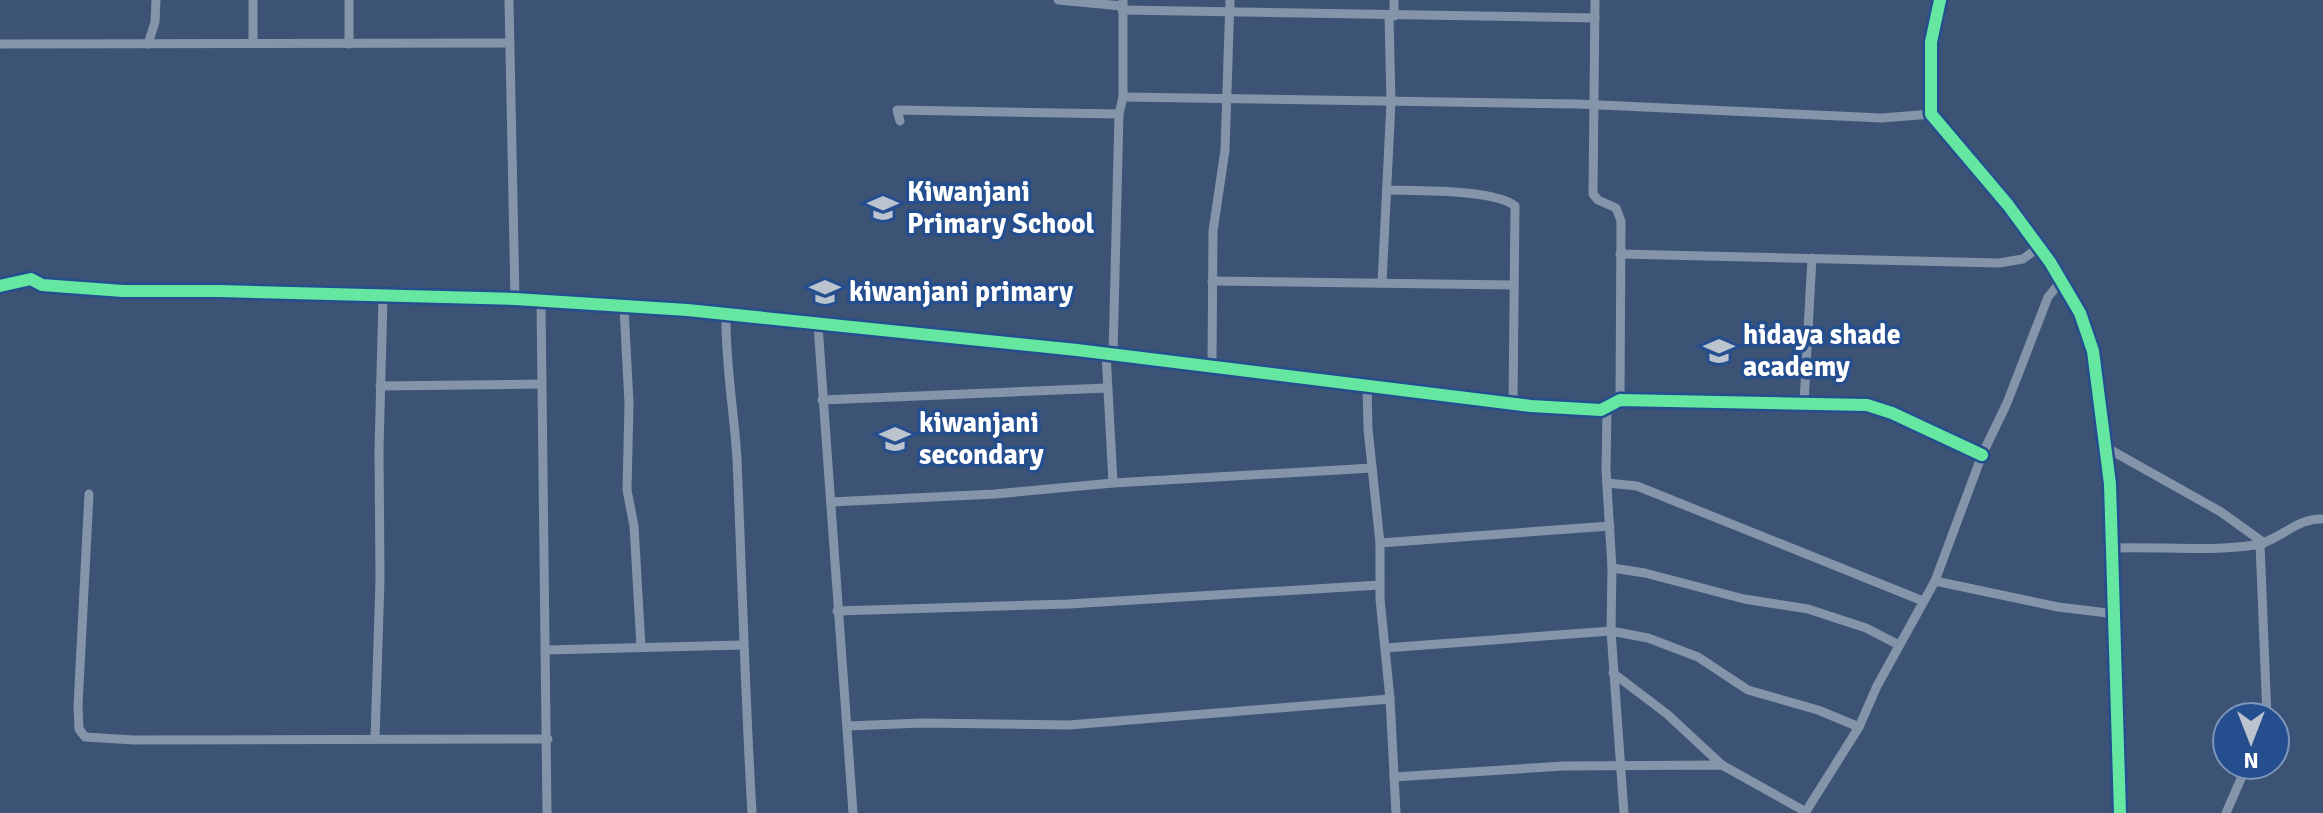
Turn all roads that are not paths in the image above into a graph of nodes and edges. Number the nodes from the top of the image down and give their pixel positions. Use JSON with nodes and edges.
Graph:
{"nodes":[{"id":1,"x":156,"y":0,"type":"edge"},
{"id":2,"x":253,"y":0,"type":"edge"},
{"id":3,"x":349,"y":0,"type":"edge"},
{"id":4,"x":509,"y":0,"type":"edge"},
{"id":5,"x":1058,"y":0,"type":"edge"},
{"id":6,"x":1230,"y":0,"type":"edge"},
{"id":7,"x":1394,"y":0,"type":"edge"},
{"id":8,"x":1595,"y":0,"type":"edge"},
{"id":9,"x":1940,"y":0,"type":"edge"},
{"id":10,"x":1122,"y":5,"type":"edge"},
{"id":11,"x":1229,"y":13,"type":"junction"},
{"id":12,"x":1392,"y":16,"type":"junction"},
{"id":13,"x":1595,"y":18,"type":"junction"},
{"id":14,"x":253,"y":43,"type":"junction"},
{"id":15,"x":509,"y":43,"type":"junction"},
{"id":16,"x":0,"y":44,"type":"edge"},
{"id":17,"x":148,"y":44,"type":"junction"},
{"id":18,"x":349,"y":44,"type":"junction"},
{"id":19,"x":1123,"y":97,"type":"junction"},
{"id":20,"x":1227,"y":97,"type":"junction"},
{"id":21,"x":1391,"y":102,"type":"junction"},
{"id":22,"x":1594,"y":105,"type":"junction"},
{"id":23,"x":1119,"y":114,"type":"junction"},
{"id":24,"x":1931,"y":114,"type":"junction"},
{"id":25,"x":900,"y":121,"type":"dead end"},
{"id":26,"x":1387,"y":190,"type":"junction"},
{"id":27,"x":2039,"y":247,"type":"junction"},
{"id":28,"x":1620,"y":254,"type":"junction"},
{"id":29,"x":1812,"y":258,"type":"junction"},
{"id":30,"x":2062,"y":280,"type":"junction"},
{"id":31,"x":1212,"y":281,"type":"junction"},
{"id":32,"x":1382,"y":283,"type":"junction"},
{"id":33,"x":1514,"y":285,"type":"junction"},
{"id":34,"x":0,"y":286,"type":"edge"},
{"id":35,"x":383,"y":297,"type":"junction"},
{"id":36,"x":515,"y":299,"type":"junction"},
{"id":37,"x":541,"y":302,"type":"junction"},
{"id":38,"x":624,"y":307,"type":"junction"},
{"id":39,"x":726,"y":313,"type":"junction"},
{"id":40,"x":818,"y":325,"type":"junction"},
{"id":41,"x":1110,"y":354,"type":"junction"},
{"id":42,"x":1212,"y":366,"type":"junction"},
{"id":43,"x":541,"y":384,"type":"junction"},
{"id":44,"x":1367,"y":385,"type":"junction"},
{"id":45,"x":380,"y":386,"type":"junction"},
{"id":46,"x":1107,"y":388,"type":"junction"},
{"id":47,"x":822,"y":400,"type":"junction"},
{"id":48,"x":1620,"y":400,"type":"junction"},
{"id":49,"x":1804,"y":403,"type":"junction"},
{"id":50,"x":1513,"y":404,"type":"junction"},
{"id":51,"x":1607,"y":408,"type":"junction"},
{"id":52,"x":2107,"y":448,"type":"junction"},
{"id":53,"x":1982,"y":455,"type":"junction"},
{"id":54,"x":1372,"y":468,"type":"junction"},
{"id":55,"x":1113,"y":483,"type":"junction"},
{"id":56,"x":1607,"y":483,"type":"junction"},
{"id":57,"x":89,"y":494,"type":"dead end"},
{"id":58,"x":831,"y":502,"type":"junction"},
{"id":59,"x":2323,"y":519,"type":"edge"},
{"id":60,"x":1610,"y":526,"type":"junction"},
{"id":61,"x":1380,"y":543,"type":"junction"},
{"id":62,"x":2262,"y":543,"type":"junction"},
{"id":63,"x":2112,"y":548,"type":"junction"},
{"id":64,"x":1612,"y":568,"type":"junction"},
{"id":65,"x":1935,"y":581,"type":"junction"},
{"id":66,"x":1380,"y":585,"type":"junction"},
{"id":67,"x":1923,"y":601,"type":"junction"},
{"id":68,"x":837,"y":611,"type":"junction"},
{"id":69,"x":2116,"y":614,"type":"junction"},
{"id":70,"x":1611,"y":631,"type":"junction"},
{"id":71,"x":742,"y":645,"type":"junction"},
{"id":72,"x":1899,"y":645,"type":"junction"},
{"id":73,"x":641,"y":647,"type":"junction"},
{"id":74,"x":1385,"y":648,"type":"junction"},
{"id":75,"x":547,"y":650,"type":"junction"},
{"id":76,"x":1613,"y":673,"type":"junction"},
{"id":77,"x":1390,"y":699,"type":"junction"},
{"id":78,"x":2267,"y":701,"type":"edge"},
{"id":79,"x":848,"y":726,"type":"junction"},
{"id":80,"x":1859,"y":727,"type":"junction"},
{"id":81,"x":375,"y":739,"type":"junction"},
{"id":82,"x":548,"y":739,"type":"junction"},
{"id":83,"x":1722,"y":765,"type":"junction"},
{"id":84,"x":1621,"y":766,"type":"junction"},
{"id":85,"x":1394,"y":777,"type":"junction"},
{"id":86,"x":2240,"y":781,"type":"edge"},
{"id":87,"x":547,"y":813,"type":"edge"},
{"id":88,"x":752,"y":813,"type":"edge"},
{"id":89,"x":853,"y":813,"type":"edge"},
{"id":90,"x":1396,"y":813,"type":"edge"},
{"id":91,"x":1624,"y":813,"type":"edge"},
{"id":92,"x":1805,"y":813,"type":"edge"},
{"id":93,"x":2120,"y":813,"type":"edge"},
{"id":94,"x":2226,"y":813,"type":"edge"}],
"edges":[{"from":1,"to":17,"type":"street"},
{"from":2,"to":14,"type":"street"},
{"from":3,"to":18,"type":"street"},
{"from":4,"to":15,"type":"street"},
{"from":5,"to":10,"type":"street"},
{"from":6,"to":11,"type":"street"},
{"from":7,"to":12,"type":"street"},
{"from":8,"to":13,"type":"street"},
{"from":9,"to":24,"type":"street"},
{"from":10,"to":11,"type":"street"},
{"from":10,"to":19,"type":"street"},
{"from":11,"to":12,"type":"street"},
{"from":11,"to":20,"type":"street"},
{"from":12,"to":13,"type":"street"},
{"from":12,"to":21,"type":"street"},
{"from":13,"to":22,"type":"street"},
{"from":14,"to":17,"type":"street"},
{"from":14,"to":18,"type":"street"},
{"from":15,"to":18,"type":"street"},
{"from":15,"to":36,"type":"street"},
{"from":16,"to":17,"type":"street"},
{"from":19,"to":20,"type":"street"},
{"from":19,"to":23,"type":"street"},
{"from":20,"to":21,"type":"street"},
{"from":20,"to":31,"type":"street"},
{"from":21,"to":22,"type":"street"},
{"from":21,"to":26,"type":"street"},
{"from":22,"to":24,"type":"street"},
{"from":22,"to":28,"type":"street"},
{"from":23,"to":25,"type":"street"},
{"from":23,"to":41,"type":"street"},
{"from":24,"to":27,"type":"street"},
{"from":26,"to":32,"type":"street"},
{"from":26,"to":33,"type":"street"},
{"from":27,"to":29,"type":"street"},
{"from":27,"to":30,"type":"street"},
{"from":28,"to":29,"type":"street"},
{"from":28,"to":48,"type":"street"},
{"from":29,"to":49,"type":"street"},
{"from":30,"to":52,"type":"street"},
{"from":30,"to":53,"type":"street"},
{"from":31,"to":32,"type":"street"},
{"from":31,"to":42,"type":"street"},
{"from":32,"to":33,"type":"street"},
{"from":33,"to":50,"type":"street"},
{"from":34,"to":35,"type":"street"},
{"from":35,"to":36,"type":"street"},
{"from":35,"to":45,"type":"street"},
{"from":36,"to":37,"type":"street"},
{"from":37,"to":38,"type":"street"},
{"from":37,"to":43,"type":"street"},
{"from":38,"to":39,"type":"street"},
{"from":38,"to":73,"type":"street"},
{"from":39,"to":40,"type":"street"},
{"from":39,"to":71,"type":"street"},
{"from":40,"to":41,"type":"street"},
{"from":40,"to":47,"type":"street"},
{"from":41,"to":42,"type":"street"},
{"from":41,"to":46,"type":"street"},
{"from":42,"to":44,"type":"street"},
{"from":43,"to":45,"type":"street"},
{"from":43,"to":75,"type":"street"},
{"from":44,"to":50,"type":"street"},
{"from":44,"to":54,"type":"street"},
{"from":45,"to":81,"type":"street"},
{"from":46,"to":47,"type":"street"},
{"from":46,"to":55,"type":"street"},
{"from":47,"to":58,"type":"street"},
{"from":48,"to":49,"type":"street"},
{"from":48,"to":51,"type":"street"},
{"from":49,"to":53,"type":"street"},
{"from":50,"to":51,"type":"street"},
{"from":51,"to":56,"type":"street"},
{"from":52,"to":62,"type":"street"},
{"from":52,"to":63,"type":"street"},
{"from":53,"to":65,"type":"street"},
{"from":54,"to":55,"type":"street"},
{"from":54,"to":61,"type":"street"},
{"from":55,"to":58,"type":"street"},
{"from":56,"to":60,"type":"street"},
{"from":56,"to":67,"type":"street"},
{"from":57,"to":81,"type":"street"},
{"from":58,"to":68,"type":"street"},
{"from":59,"to":62,"type":"street"},
{"from":60,"to":61,"type":"street"},
{"from":60,"to":64,"type":"street"},
{"from":61,"to":66,"type":"street"},
{"from":62,"to":63,"type":"street"},
{"from":62,"to":78,"type":"street"},
{"from":63,"to":69,"type":"street"},
{"from":64,"to":70,"type":"street"},
{"from":64,"to":72,"type":"street"},
{"from":65,"to":67,"type":"street"},
{"from":65,"to":69,"type":"street"},
{"from":66,"to":68,"type":"street"},
{"from":66,"to":74,"type":"street"},
{"from":67,"to":72,"type":"street"},
{"from":68,"to":79,"type":"street"},
{"from":69,"to":93,"type":"street"},
{"from":70,"to":74,"type":"street"},
{"from":70,"to":76,"type":"street"},
{"from":70,"to":80,"type":"street"},
{"from":71,"to":73,"type":"street"},
{"from":71,"to":88,"type":"street"},
{"from":72,"to":80,"type":"street"},
{"from":73,"to":75,"type":"street"},
{"from":74,"to":77,"type":"street"},
{"from":75,"to":82,"type":"street"},
{"from":76,"to":83,"type":"street"},
{"from":76,"to":84,"type":"street"},
{"from":77,"to":79,"type":"street"},
{"from":77,"to":85,"type":"street"},
{"from":79,"to":89,"type":"street"},
{"from":80,"to":92,"type":"street"},
{"from":81,"to":82,"type":"street"},
{"from":82,"to":87,"type":"street"},
{"from":83,"to":84,"type":"street"},
{"from":83,"to":92,"type":"street"},
{"from":84,"to":85,"type":"street"},
{"from":84,"to":91,"type":"street"},
{"from":85,"to":90,"type":"street"},
{"from":86,"to":94,"type":"street"}]}
